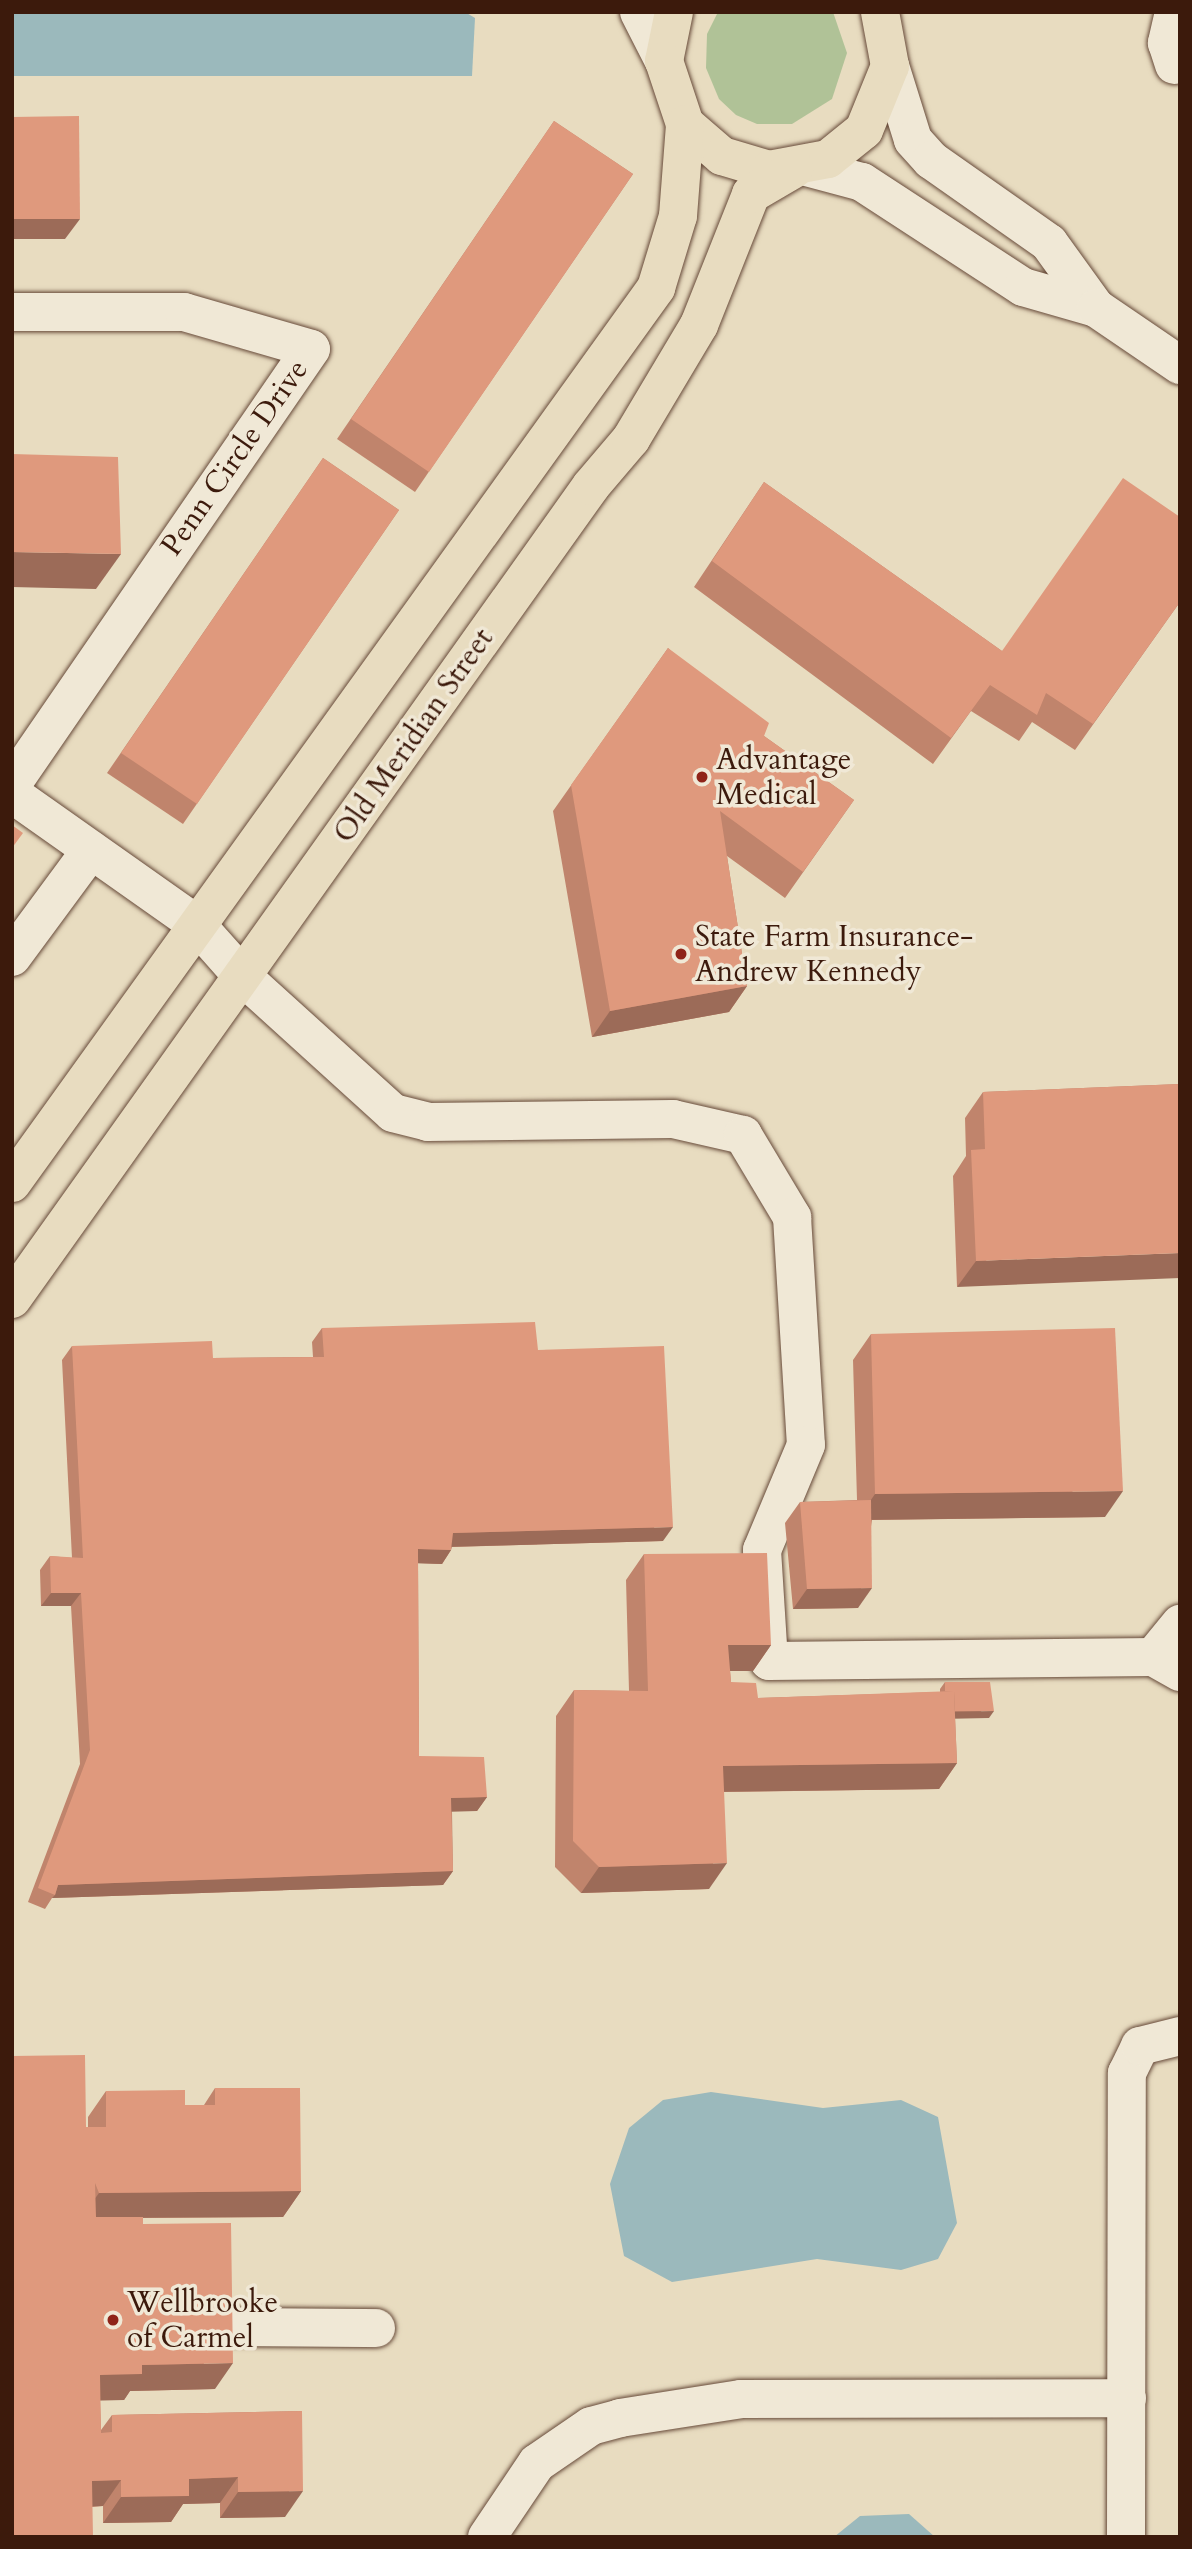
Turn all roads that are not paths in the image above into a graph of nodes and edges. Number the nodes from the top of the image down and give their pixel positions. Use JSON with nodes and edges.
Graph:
{"nodes":[{"id":1,"x":639,"y":12,"type":"edge"},
{"id":2,"x":674,"y":12,"type":"edge"},
{"id":3,"x":1174,"y":12,"type":"edge"},
{"id":4,"x":892,"y":33,"type":"edge"},
{"id":5,"x":664,"y":61,"type":"junction"},
{"id":6,"x":1178,"y":62,"type":"edge"},
{"id":7,"x":685,"y":124,"type":"junction"},
{"id":8,"x":800,"y":168,"type":"junction"},
{"id":9,"x":1096,"y":308,"type":"junction"},
{"id":10,"x":12,"y":312,"type":"edge"},
{"id":11,"x":1180,"y":365,"type":"edge"},
{"id":12,"x":12,"y":784,"type":"edge"},
{"id":13,"x":12,"y":794,"type":"edge"},
{"id":14,"x":91,"y":850,"type":"junction"},
{"id":15,"x":196,"y":924,"type":"junction"},
{"id":16,"x":12,"y":957,"type":"edge"},
{"id":17,"x":243,"y":977,"type":"junction"},
{"id":18,"x":12,"y":1183,"type":"edge"},
{"id":19,"x":12,"y":1299,"type":"edge"},
{"id":20,"x":1180,"y":1624,"type":"edge"},
{"id":21,"x":1166,"y":1664,"type":"edge"},
{"id":22,"x":1180,"y":2036,"type":"edge"},
{"id":23,"x":224,"y":2327,"type":"edge"},
{"id":24,"x":376,"y":2328,"type":"dead end"},
{"id":25,"x":1127,"y":2398,"type":"junction"},
{"id":26,"x":487,"y":2537,"type":"edge"},
{"id":27,"x":1126,"y":2537,"type":"edge"}],
"edges":[{"from":1,"to":5,"type":"street"},
{"from":2,"to":5,"type":"main road"},
{"from":3,"to":6,"type":"street"},
{"from":4,"to":8,"type":"main road","name":"Old Meridian Street"},
{"from":4,"to":9,"type":"street"},
{"from":5,"to":7,"type":"main road"},
{"from":7,"to":8,"type":"main road"},
{"from":7,"to":15,"type":"main road"},
{"from":8,"to":9,"type":"street"},
{"from":8,"to":17,"type":"main road","name":"Old Meridian Street"},
{"from":9,"to":11,"type":"street"},
{"from":10,"to":12,"type":"street","name":"Penn Circle Drive"},
{"from":13,"to":14,"type":"street"},
{"from":14,"to":15,"type":"street"},
{"from":14,"to":16,"type":"street"},
{"from":15,"to":17,"type":"street"},
{"from":15,"to":18,"type":"main road"},
{"from":17,"to":19,"type":"main road","name":"Old Meridian Street"},
{"from":17,"to":21,"type":"street"},
{"from":20,"to":21,"type":"street"},
{"from":22,"to":25,"type":"street"},
{"from":23,"to":24,"type":"street"},
{"from":25,"to":26,"type":"street"},
{"from":25,"to":27,"type":"street"}]}
